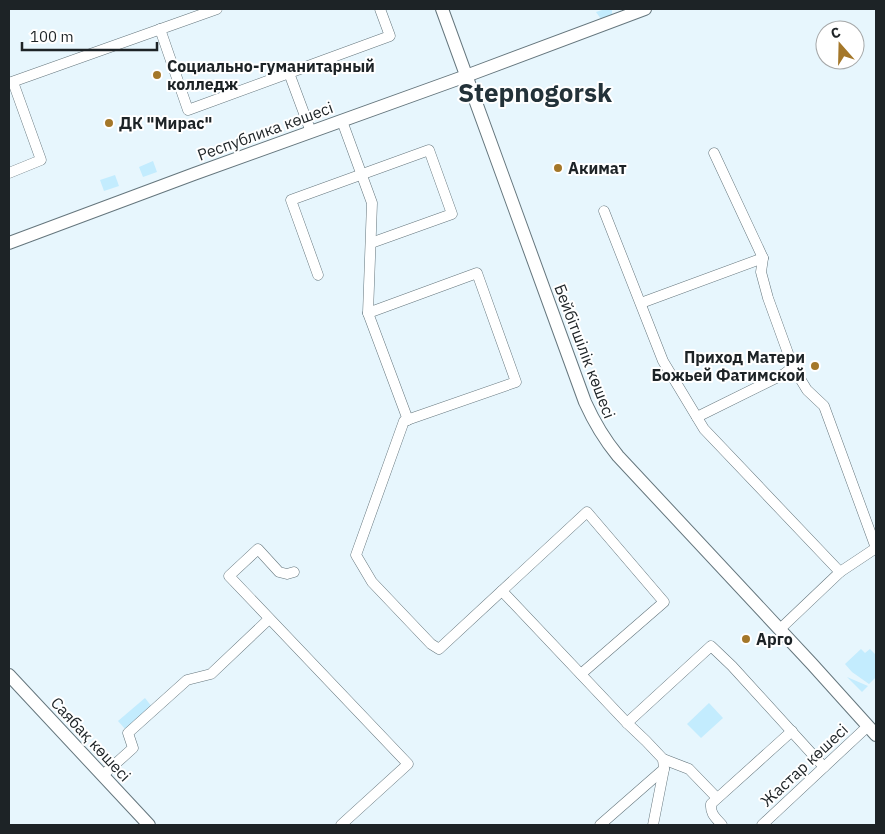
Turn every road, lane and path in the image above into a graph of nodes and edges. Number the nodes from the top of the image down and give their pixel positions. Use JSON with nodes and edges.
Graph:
{"nodes":[{"id":1,"x":217,"y":9,"type":"edge"},
{"id":2,"x":380,"y":9,"type":"edge"},
{"id":3,"x":442,"y":9,"type":"edge"},
{"id":4,"x":645,"y":9,"type":"edge"},
{"id":5,"x":160,"y":29,"type":"junction"},
{"id":6,"x":289,"y":73,"type":"junction"},
{"id":7,"x":466,"y":76,"type":"junction"},
{"id":8,"x":11,"y":83,"type":"edge"},
{"id":9,"x":342,"y":121,"type":"junction"},
{"id":10,"x":311,"y":132,"type":"junction"},
{"id":11,"x":714,"y":153,"type":"dead end"},
{"id":12,"x":9,"y":172,"type":"edge"},
{"id":13,"x":362,"y":174,"type":"junction"},
{"id":14,"x":604,"y":211,"type":"dead end"},
{"id":15,"x":9,"y":243,"type":"edge"},
{"id":16,"x":371,"y":243,"type":"junction"},
{"id":17,"x":763,"y":258,"type":"junction"},
{"id":18,"x":318,"y":275,"type":"dead end"},
{"id":19,"x":641,"y":303,"type":"junction"},
{"id":20,"x":368,"y":313,"type":"junction"},
{"id":21,"x":793,"y":367,"type":"junction"},
{"id":22,"x":697,"y":417,"type":"junction"},
{"id":23,"x":408,"y":420,"type":"junction"},
{"id":24,"x":294,"y":572,"type":"dead end"},
{"id":25,"x":840,"y":572,"type":"junction"},
{"id":26,"x":502,"y":590,"type":"junction"},
{"id":27,"x":270,"y":619,"type":"junction"},
{"id":28,"x":780,"y":629,"type":"junction"},
{"id":29,"x":581,"y":674,"type":"junction"},
{"id":30,"x":9,"y":675,"type":"edge"},
{"id":31,"x":627,"y":722,"type":"junction"},
{"id":32,"x":872,"y":730,"type":"edge"},
{"id":33,"x":792,"y":731,"type":"junction"},
{"id":34,"x":663,"y":764,"type":"junction"},
{"id":35,"x":824,"y":767,"type":"junction"},
{"id":36,"x":103,"y":775,"type":"junction"},
{"id":37,"x":717,"y":798,"type":"junction"},
{"id":38,"x":149,"y":825,"type":"edge"},
{"id":39,"x":341,"y":825,"type":"edge"},
{"id":40,"x":600,"y":825,"type":"edge"},
{"id":41,"x":653,"y":825,"type":"edge"},
{"id":42,"x":722,"y":825,"type":"edge"},
{"id":43,"x":762,"y":825,"type":"edge"}],
"edges":[{"from":1,"to":5,"type":"street"},
{"from":2,"to":6,"type":"street"},
{"from":3,"to":7,"type":"street","name":"Бейбітшілік көшесі"},
{"from":4,"to":7,"type":"street","name":"Республика көшесі"},
{"from":5,"to":6,"type":"street"},
{"from":5,"to":8,"type":"street"},
{"from":6,"to":10,"type":"street"},
{"from":7,"to":9,"type":"street","name":"Республика көшесі"},
{"from":7,"to":28,"type":"street","name":"Бейбітшілік көшесі"},
{"from":8,"to":12,"type":"street"},
{"from":9,"to":10,"type":"street","name":"Республика көшесі"},
{"from":9,"to":13,"type":"street"},
{"from":10,"to":15,"type":"street","name":"Республика көшесі"},
{"from":11,"to":17,"type":"street"},
{"from":13,"to":16,"type":"street"},
{"from":13,"to":16,"type":"street"},
{"from":13,"to":18,"type":"street"},
{"from":14,"to":19,"type":"street"},
{"from":16,"to":20,"type":"street"},
{"from":17,"to":19,"type":"street"},
{"from":17,"to":21,"type":"street"},
{"from":19,"to":22,"type":"street"},
{"from":20,"to":23,"type":"street"},
{"from":20,"to":23,"type":"street"},
{"from":21,"to":22,"type":"street"},
{"from":21,"to":25,"type":"street"},
{"from":22,"to":25,"type":"street"},
{"from":23,"to":26,"type":"street"},
{"from":24,"to":27,"type":"street"},
{"from":25,"to":28,"type":"street"},
{"from":26,"to":29,"type":"street"},
{"from":26,"to":29,"type":"street"},
{"from":27,"to":36,"type":"street"},
{"from":27,"to":39,"type":"street"},
{"from":28,"to":32,"type":"street","name":"Бейбітшілік көшесі"},
{"from":29,"to":31,"type":"street"},
{"from":30,"to":36,"type":"street","name":"Саябақ көшесі"},
{"from":31,"to":33,"type":"street"},
{"from":31,"to":34,"type":"street"},
{"from":32,"to":35,"type":"street","name":"Жастар көшесі"},
{"from":33,"to":35,"type":"street"},
{"from":33,"to":37,"type":"street"},
{"from":34,"to":37,"type":"street"},
{"from":34,"to":40,"type":"street"},
{"from":34,"to":41,"type":"street"},
{"from":35,"to":43,"type":"street","name":"Жастар көшесі"},
{"from":36,"to":38,"type":"street","name":"Саябақ көшесі"},
{"from":37,"to":42,"type":"street"}]}
